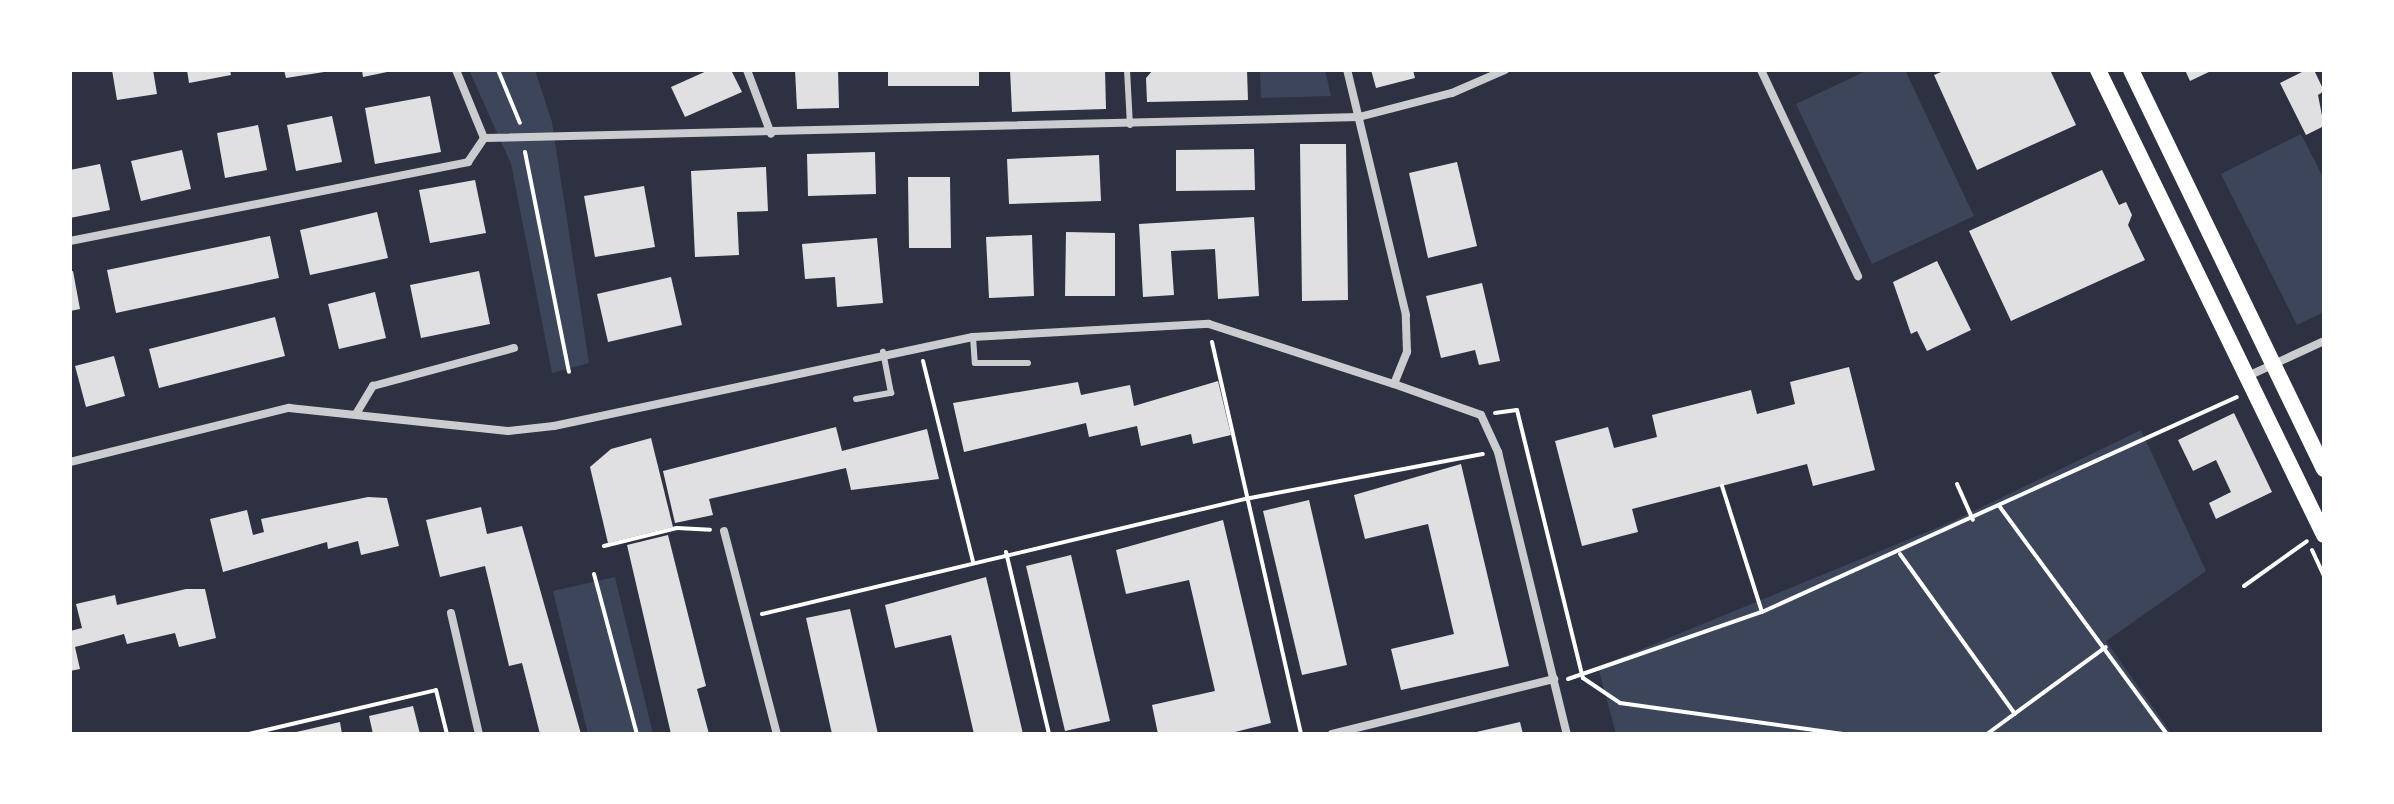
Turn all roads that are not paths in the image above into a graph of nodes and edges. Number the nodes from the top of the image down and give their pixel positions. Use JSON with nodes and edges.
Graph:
{"nodes":[{"id":1,"x":456,"y":70,"type":"edge"},
{"id":2,"x":747,"y":70,"type":"edge"},
{"id":3,"x":1127,"y":70,"type":"edge"},
{"id":4,"x":1347,"y":70,"type":"edge"},
{"id":5,"x":1505,"y":70,"type":"edge"},
{"id":6,"x":1761,"y":70,"type":"edge"},
{"id":7,"x":2098,"y":70,"type":"edge"},
{"id":8,"x":2131,"y":70,"type":"edge"},
{"id":9,"x":1359,"y":117,"type":"junction"},
{"id":10,"x":1130,"y":125,"type":"junction"},
{"id":11,"x":771,"y":134,"type":"junction"},
{"id":12,"x":484,"y":138,"type":"junction"},
{"id":13,"x":70,"y":241,"type":"edge"},
{"id":14,"x":1858,"y":276,"type":"dead end"},
{"id":15,"x":973,"y":337,"type":"junction"},
{"id":16,"x":2324,"y":341,"type":"edge"},
{"id":17,"x":514,"y":348,"type":"dead end"},
{"id":18,"x":883,"y":352,"type":"junction"},
{"id":19,"x":1028,"y":363,"type":"dead end"},
{"id":20,"x":2274,"y":363,"type":"junction"},
{"id":21,"x":2248,"y":376,"type":"junction"},
{"id":22,"x":1394,"y":384,"type":"junction"},
{"id":23,"x":856,"y":399,"type":"dead end"},
{"id":24,"x":356,"y":414,"type":"junction"},
{"id":25,"x":70,"y":462,"type":"edge"},
{"id":26,"x":2324,"y":469,"type":"edge"},
{"id":27,"x":724,"y":531,"type":"road end"},
{"id":28,"x":2316,"y":538,"type":"edge"},
{"id":29,"x":451,"y":613,"type":"dead end"},
{"id":30,"x":1554,"y":679,"type":"junction"},
{"id":31,"x":479,"y":734,"type":"edge"},
{"id":32,"x":777,"y":734,"type":"edge"},
{"id":33,"x":1332,"y":734,"type":"edge"},
{"id":34,"x":1567,"y":734,"type":"edge"}],
"edges":[{"from":1,"to":12,"type":"street"},
{"from":2,"to":11,"type":"street"},
{"from":3,"to":10,"type":"lane"},
{"from":4,"to":9,"type":"street"},
{"from":5,"to":9,"type":"street"},
{"from":6,"to":14,"type":"street"},
{"from":7,"to":21,"type":"main road"},
{"from":8,"to":20,"type":"main road"},
{"from":9,"to":10,"type":"street"},
{"from":9,"to":22,"type":"street"},
{"from":10,"to":11,"type":"street"},
{"from":11,"to":12,"type":"street"},
{"from":12,"to":13,"type":"street"},
{"from":15,"to":18,"type":"street"},
{"from":15,"to":19,"type":"lane"},
{"from":15,"to":22,"type":"street"},
{"from":16,"to":20,"type":"street"},
{"from":17,"to":24,"type":"street"},
{"from":18,"to":23,"type":"lane"},
{"from":18,"to":24,"type":"street"},
{"from":20,"to":21,"type":"street"},
{"from":20,"to":26,"type":"main road"},
{"from":21,"to":28,"type":"main road"},
{"from":22,"to":30,"type":"street"},
{"from":24,"to":25,"type":"street"},
{"from":27,"to":32,"type":"street"},
{"from":29,"to":31,"type":"street"},
{"from":30,"to":33,"type":"street"},
{"from":30,"to":34,"type":"street"}]}
